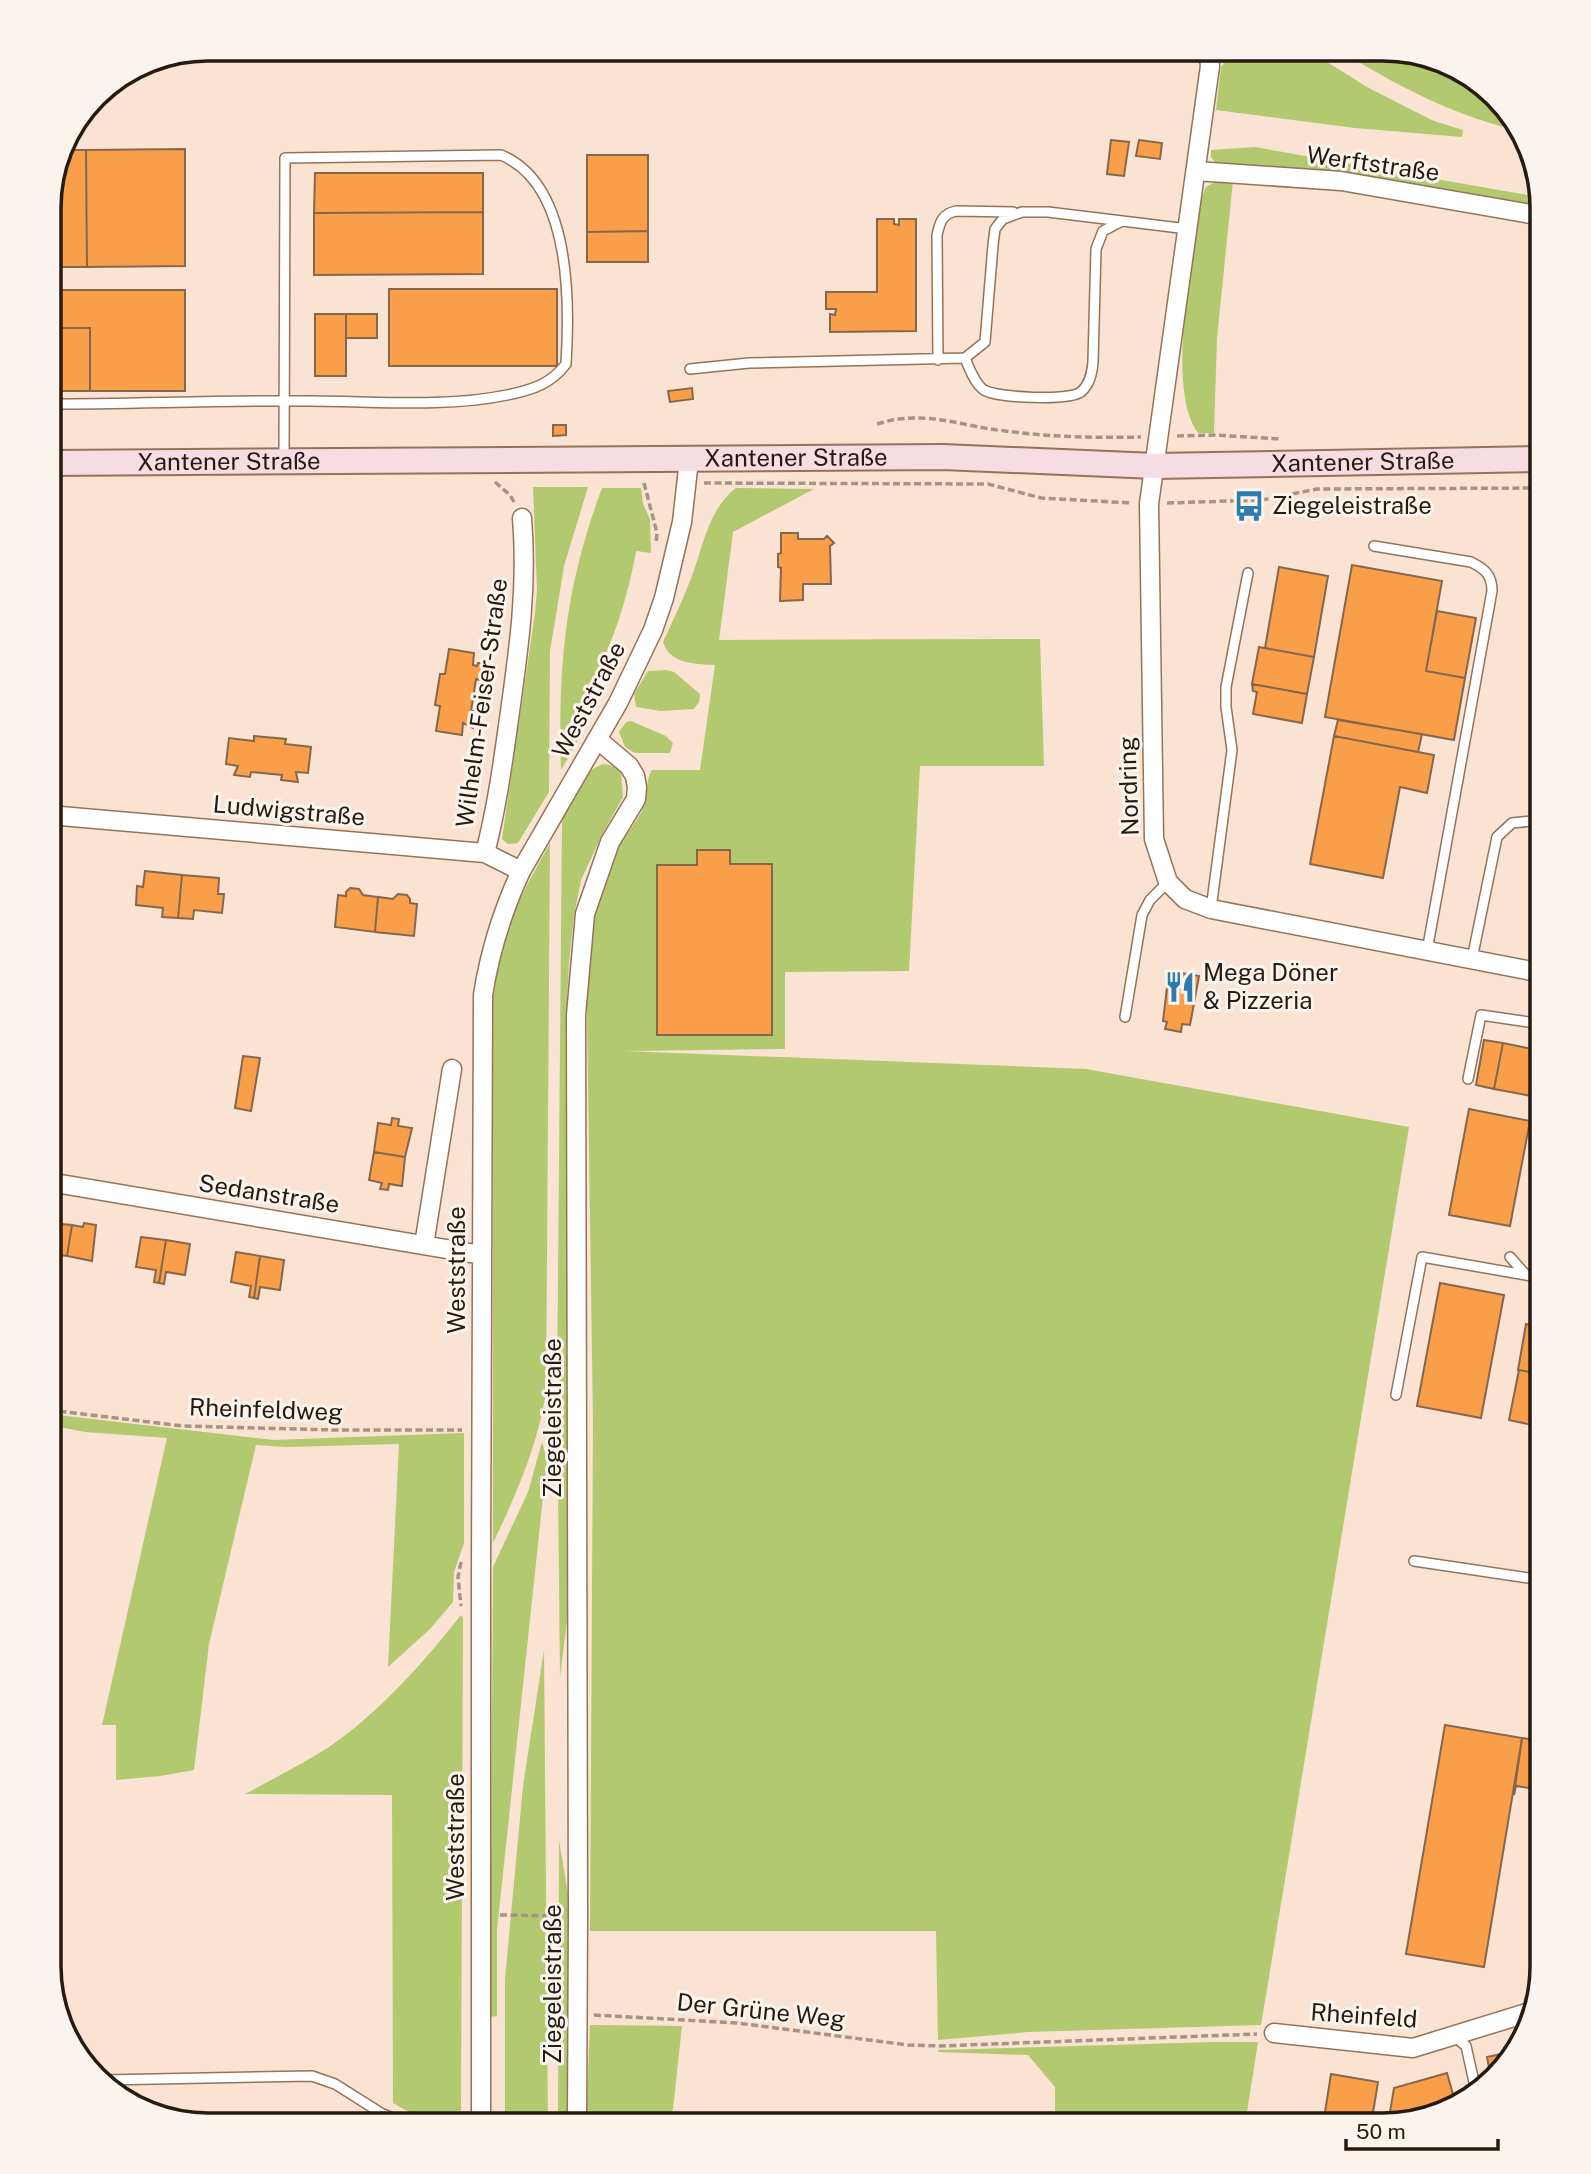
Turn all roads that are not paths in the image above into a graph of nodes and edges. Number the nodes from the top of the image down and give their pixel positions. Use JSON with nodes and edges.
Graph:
{"nodes":[{"id":1,"x":1210,"y":62,"type":"edge"},
{"id":2,"x":1196,"y":171,"type":"junction"},
{"id":3,"x":1022,"y":212,"type":"junction"},
{"id":4,"x":1530,"y":214,"type":"edge"},
{"id":5,"x":1125,"y":221,"type":"junction"},
{"id":6,"x":1188,"y":229,"type":"junction"},
{"id":7,"x":965,"y":358,"type":"junction"},
{"id":8,"x":938,"y":360,"type":"junction"},
{"id":9,"x":690,"y":369,"type":"dead end"},
{"id":10,"x":284,"y":401,"type":"junction"},
{"id":11,"x":62,"y":404,"type":"edge"},
{"id":12,"x":1530,"y":459,"type":"edge"},
{"id":13,"x":284,"y":462,"type":"junction"},
{"id":14,"x":62,"y":463,"type":"edge"},
{"id":15,"x":1154,"y":466,"type":"junction"},
{"id":16,"x":687,"y":471,"type":"junction"},
{"id":17,"x":522,"y":518,"type":"road end"},
{"id":18,"x":1374,"y":547,"type":"dead end"},
{"id":19,"x":1248,"y":573,"type":"dead end"},
{"id":20,"x":597,"y":739,"type":"junction"},
{"id":21,"x":62,"y":816,"type":"edge"},
{"id":22,"x":1530,"y":821,"type":"edge"},
{"id":23,"x":485,"y":853,"type":"junction"},
{"id":24,"x":522,"y":871,"type":"junction"},
{"id":25,"x":1168,"y":882,"type":"junction"},
{"id":26,"x":1211,"y":909,"type":"junction"},
{"id":27,"x":1427,"y":951,"type":"junction"},
{"id":28,"x":1472,"y":960,"type":"junction"},
{"id":29,"x":1530,"y":971,"type":"edge"},
{"id":30,"x":1125,"y":1017,"type":"dead end"},
{"id":31,"x":1530,"y":1022,"type":"edge"},
{"id":32,"x":452,"y":1069,"type":"dead end"},
{"id":33,"x":1468,"y":1080,"type":"dead end"},
{"id":34,"x":61,"y":1184,"type":"edge"},
{"id":35,"x":424,"y":1245,"type":"junction"},
{"id":36,"x":482,"y":1255,"type":"junction"},
{"id":37,"x":1510,"y":1257,"type":"dead end"},
{"id":38,"x":1526,"y":1275,"type":"junction"},
{"id":39,"x":1530,"y":1276,"type":"edge"},
{"id":40,"x":1396,"y":1395,"type":"dead end"},
{"id":41,"x":1414,"y":1561,"type":"dead end"},
{"id":42,"x":1530,"y":1578,"type":"edge"},
{"id":43,"x":1521,"y":2015,"type":"edge"},
{"id":44,"x":1274,"y":2033,"type":"road end"},
{"id":45,"x":1455,"y":2037,"type":"junction"},
{"id":46,"x":116,"y":2080,"type":"edge"},
{"id":47,"x":1474,"y":2081,"type":"edge"},
{"id":48,"x":380,"y":2112,"type":"edge"},
{"id":49,"x":481,"y":2112,"type":"edge"},
{"id":50,"x":577,"y":2112,"type":"edge"}],
"edges":[{"from":1,"to":2,"type":"street"},
{"from":2,"to":4,"type":"street","name":"Werftstraße"},
{"from":2,"to":6,"type":"street"},
{"from":3,"to":5,"type":"lane"},
{"from":3,"to":7,"type":"lane"},
{"from":3,"to":8,"type":"lane"},
{"from":5,"to":6,"type":"lane"},
{"from":5,"to":7,"type":"lane"},
{"from":6,"to":15,"type":"street"},
{"from":7,"to":8,"type":"lane"},
{"from":8,"to":9,"type":"lane"},
{"from":10,"to":10,"type":"lane"},
{"from":10,"to":11,"type":"lane"},
{"from":10,"to":13,"type":"lane"},
{"from":12,"to":15,"type":"main road","name":"Xantener Straße"},
{"from":13,"to":14,"type":"main road","name":"Xantener Straße"},
{"from":13,"to":16,"type":"main road","name":"Xantener Straße"},
{"from":15,"to":16,"type":"main road","name":"Xantener Straße"},
{"from":15,"to":25,"type":"street","name":"Nordring"},
{"from":16,"to":20,"type":"street","name":"Weststraße"},
{"from":17,"to":23,"type":"street","name":"Wilhelm-Feiser-Straße"},
{"from":18,"to":27,"type":"lane"},
{"from":19,"to":26,"type":"lane"},
{"from":20,"to":24,"type":"street","name":"Weststraße"},
{"from":20,"to":50,"type":"street","name":"Ziegeleistraße"},
{"from":21,"to":23,"type":"street","name":"Ludwigstraße"},
{"from":22,"to":28,"type":"lane"},
{"from":23,"to":24,"type":"street","name":"Ludwigstraße"},
{"from":24,"to":36,"type":"street","name":"Weststraße"},
{"from":25,"to":26,"type":"street"},
{"from":25,"to":30,"type":"lane"},
{"from":26,"to":27,"type":"street"},
{"from":27,"to":28,"type":"street"},
{"from":28,"to":29,"type":"street"},
{"from":31,"to":33,"type":"lane"},
{"from":32,"to":35,"type":"street"},
{"from":34,"to":35,"type":"street","name":"Sedanstraße"},
{"from":35,"to":36,"type":"street","name":"Sedanstraße"},
{"from":36,"to":49,"type":"street","name":"Weststraße"},
{"from":37,"to":38,"type":"lane"},
{"from":38,"to":39,"type":"lane"},
{"from":38,"to":40,"type":"lane"},
{"from":41,"to":42,"type":"lane"},
{"from":43,"to":45,"type":"street","name":"Rheinfeld"},
{"from":44,"to":45,"type":"street","name":"Rheinfeld"},
{"from":45,"to":47,"type":"lane"},
{"from":46,"to":48,"type":"lane"}]}
